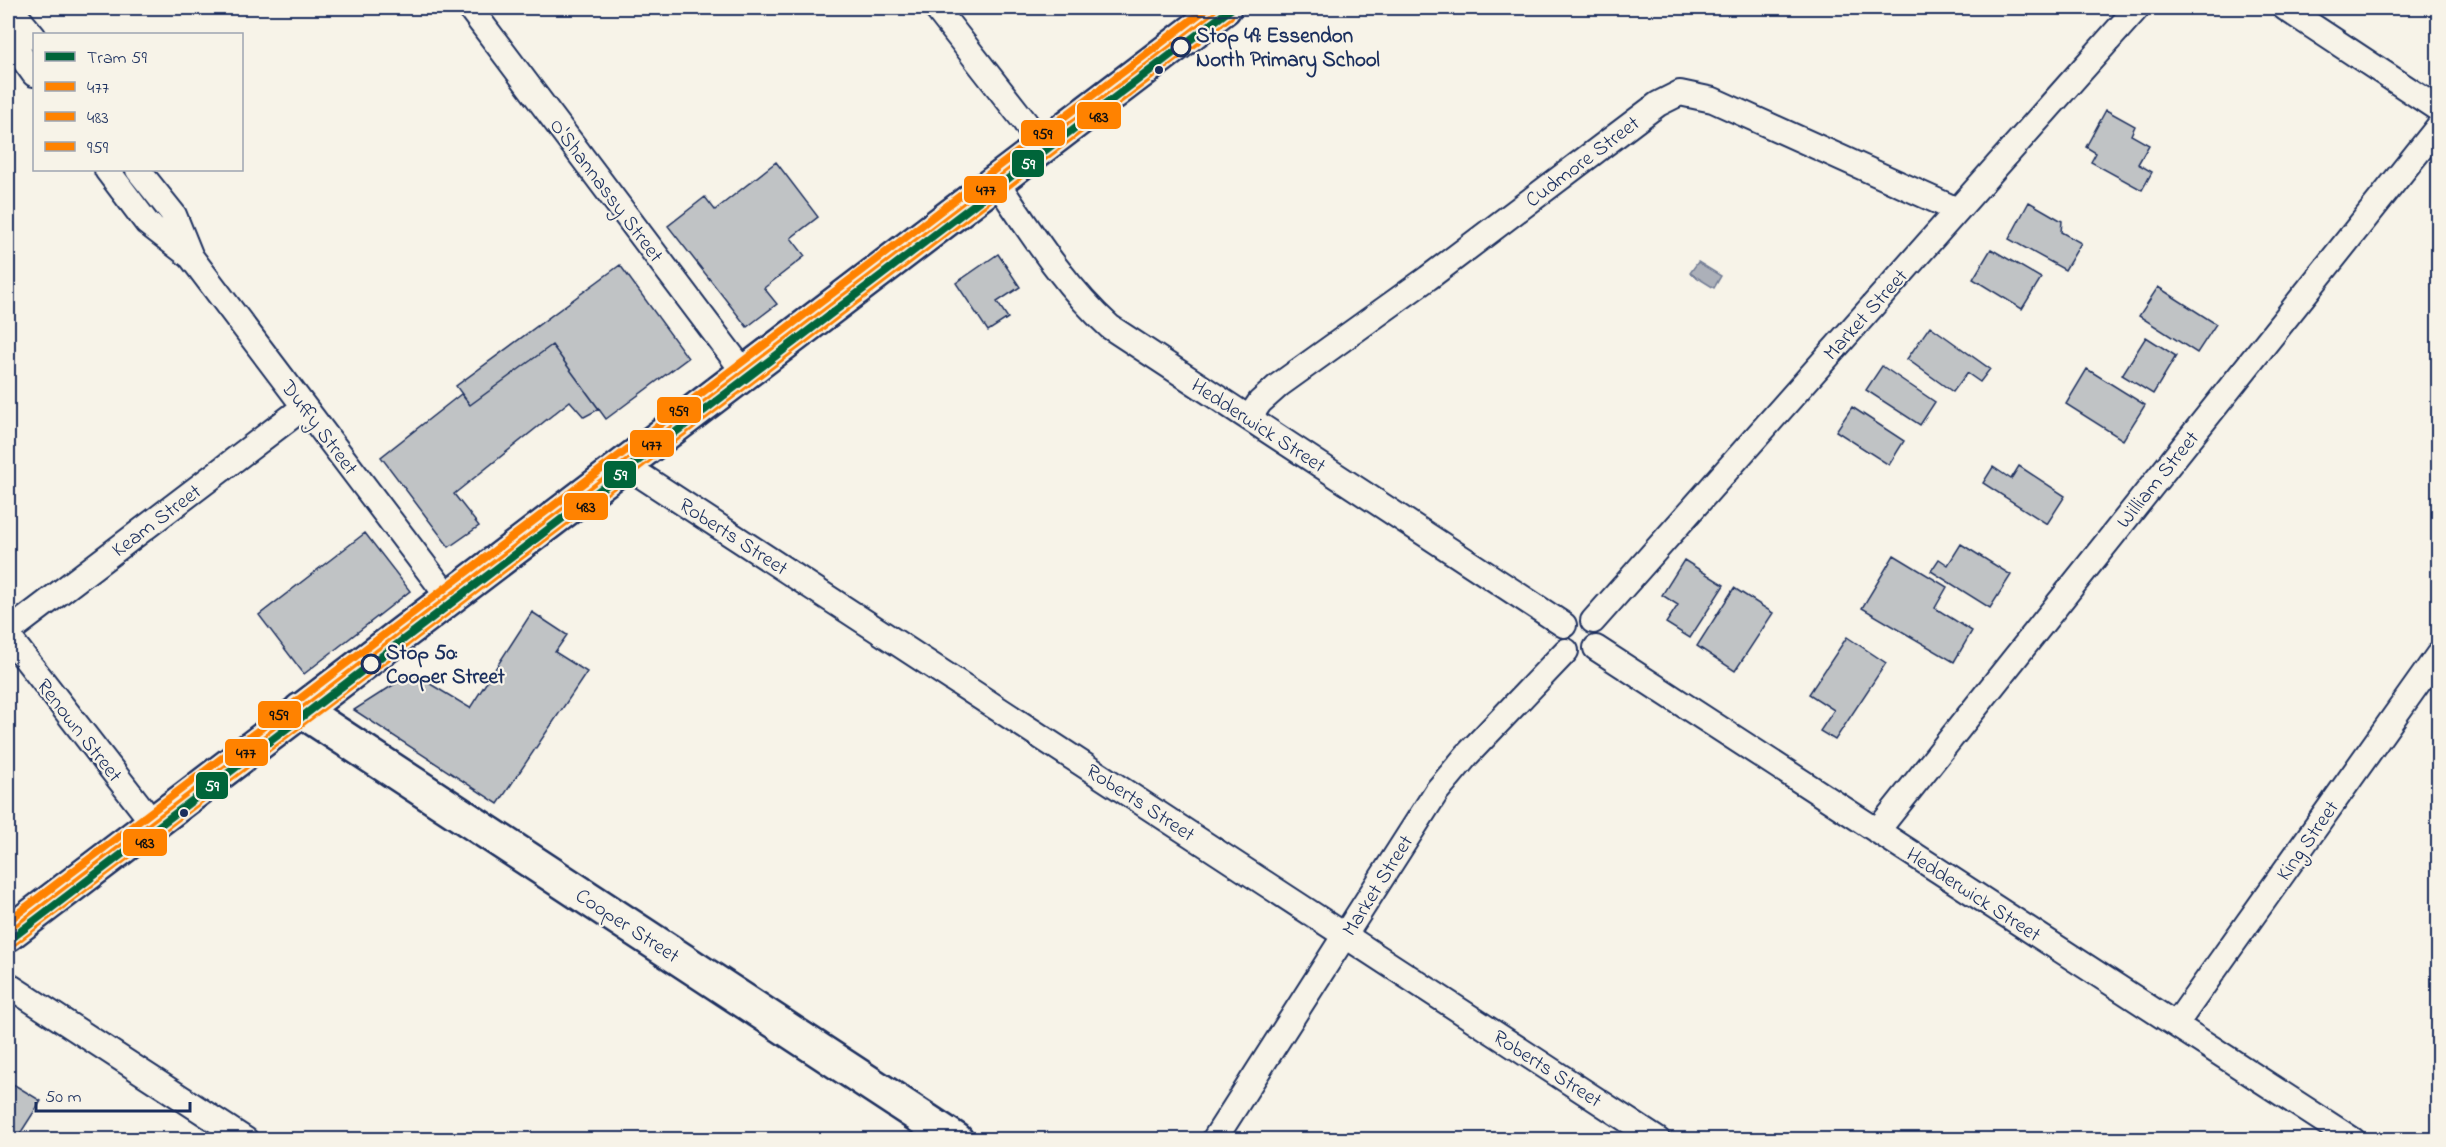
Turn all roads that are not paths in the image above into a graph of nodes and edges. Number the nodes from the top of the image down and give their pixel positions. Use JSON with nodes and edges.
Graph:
{"nodes":[{"id":1,"x":470,"y":8,"type":"edge"},
{"id":2,"x":936,"y":8,"type":"edge"},
{"id":3,"x":1224,"y":8,"type":"edge"},
{"id":4,"x":2137,"y":8,"type":"edge"},
{"id":5,"x":2285,"y":8,"type":"edge"},
{"id":6,"x":16,"y":28,"type":"edge"},
{"id":7,"x":33,"y":71,"type":"edge"},
{"id":8,"x":2439,"y":109,"type":"edge"},
{"id":9,"x":2439,"y":127,"type":"edge"},
{"id":10,"x":1040,"y":147,"type":"junction"},
{"id":11,"x":107,"y":171,"type":"edge"},
{"id":12,"x":139,"y":171,"type":"edge"},
{"id":13,"x":996,"y":181,"type":"junction"},
{"id":14,"x":1957,"y":210,"type":"junction"},
{"id":15,"x":191,"y":257,"type":"junction"},
{"id":16,"x":744,"y":372,"type":"junction"},
{"id":17,"x":304,"y":407,"type":"junction"},
{"id":18,"x":1249,"y":418,"type":"junction"},
{"id":19,"x":627,"y":461,"type":"junction"},
{"id":20,"x":449,"y":598,"type":"junction"},
{"id":21,"x":1593,"y":621,"type":"junction"},
{"id":22,"x":1564,"y":625,"type":"junction"},
{"id":23,"x":8,"y":634,"type":"edge"},
{"id":24,"x":1596,"y":648,"type":"junction"},
{"id":25,"x":1566,"y":651,"type":"junction"},
{"id":26,"x":2439,"y":655,"type":"edge"},
{"id":27,"x":301,"y":710,"type":"junction"},
{"id":28,"x":153,"y":823,"type":"junction"},
{"id":29,"x":1876,"y":831,"type":"junction"},
{"id":30,"x":8,"y":934,"type":"edge"},
{"id":31,"x":1346,"y":935,"type":"junction"},
{"id":32,"x":8,"y":985,"type":"edge"},
{"id":33,"x":2176,"y":1024,"type":"junction"},
{"id":34,"x":246,"y":1140,"type":"edge"},
{"id":35,"x":956,"y":1140,"type":"edge"},
{"id":36,"x":1214,"y":1140,"type":"edge"},
{"id":37,"x":1658,"y":1140,"type":"edge"},
{"id":38,"x":2353,"y":1140,"type":"edge"}],
"edges":[{"from":1,"to":16,"type":"street","name":"O'Shannassy Street"},
{"from":2,"to":10,"type":"street"},
{"from":3,"to":10,"type":"main road"},
{"from":4,"to":14,"type":"street","name":"Market Street"},
{"from":5,"to":8,"type":"street"},
{"from":6,"to":7,"type":"street"},
{"from":9,"to":29,"type":"street","name":"William Street"},
{"from":10,"to":13,"type":"main road"},
{"from":11,"to":15,"type":"street","name":"Duffy Street"},
{"from":12,"to":15,"type":"street","name":"Duffy Street"},
{"from":13,"to":16,"type":"main road"},
{"from":13,"to":18,"type":"street","name":"Hedderwick Street"},
{"from":14,"to":18,"type":"street","name":"Cudmore Street"},
{"from":14,"to":21,"type":"street","name":"Market Street"},
{"from":15,"to":17,"type":"street","name":"Duffy Street"},
{"from":16,"to":19,"type":"main road"},
{"from":17,"to":20,"type":"street","name":"Duffy Street"},
{"from":17,"to":23,"type":"street","name":"Keam Street"},
{"from":18,"to":22,"type":"street","name":"Hedderwick Street"},
{"from":19,"to":20,"type":"main road"},
{"from":19,"to":31,"type":"street","name":"Roberts Street"},
{"from":20,"to":27,"type":"main road"},
{"from":21,"to":22,"type":"street"},
{"from":21,"to":24,"type":"street"},
{"from":22,"to":25,"type":"street"},
{"from":23,"to":28,"type":"street","name":"Renown Street"},
{"from":24,"to":25,"type":"street"},
{"from":24,"to":29,"type":"street","name":"Hedderwick Street"},
{"from":25,"to":31,"type":"street","name":"Market Street"},
{"from":26,"to":33,"type":"street","name":"King Street"},
{"from":27,"to":28,"type":"main road"},
{"from":27,"to":35,"type":"main road","name":"Cooper Street"},
{"from":28,"to":30,"type":"main road"},
{"from":29,"to":33,"type":"street","name":"Hedderwick Street"},
{"from":31,"to":36,"type":"street","name":"Market Street"},
{"from":31,"to":37,"type":"street","name":"Roberts Street"},
{"from":32,"to":34,"type":"street"},
{"from":33,"to":38,"type":"street","name":"Hedderwick Street"}]}
